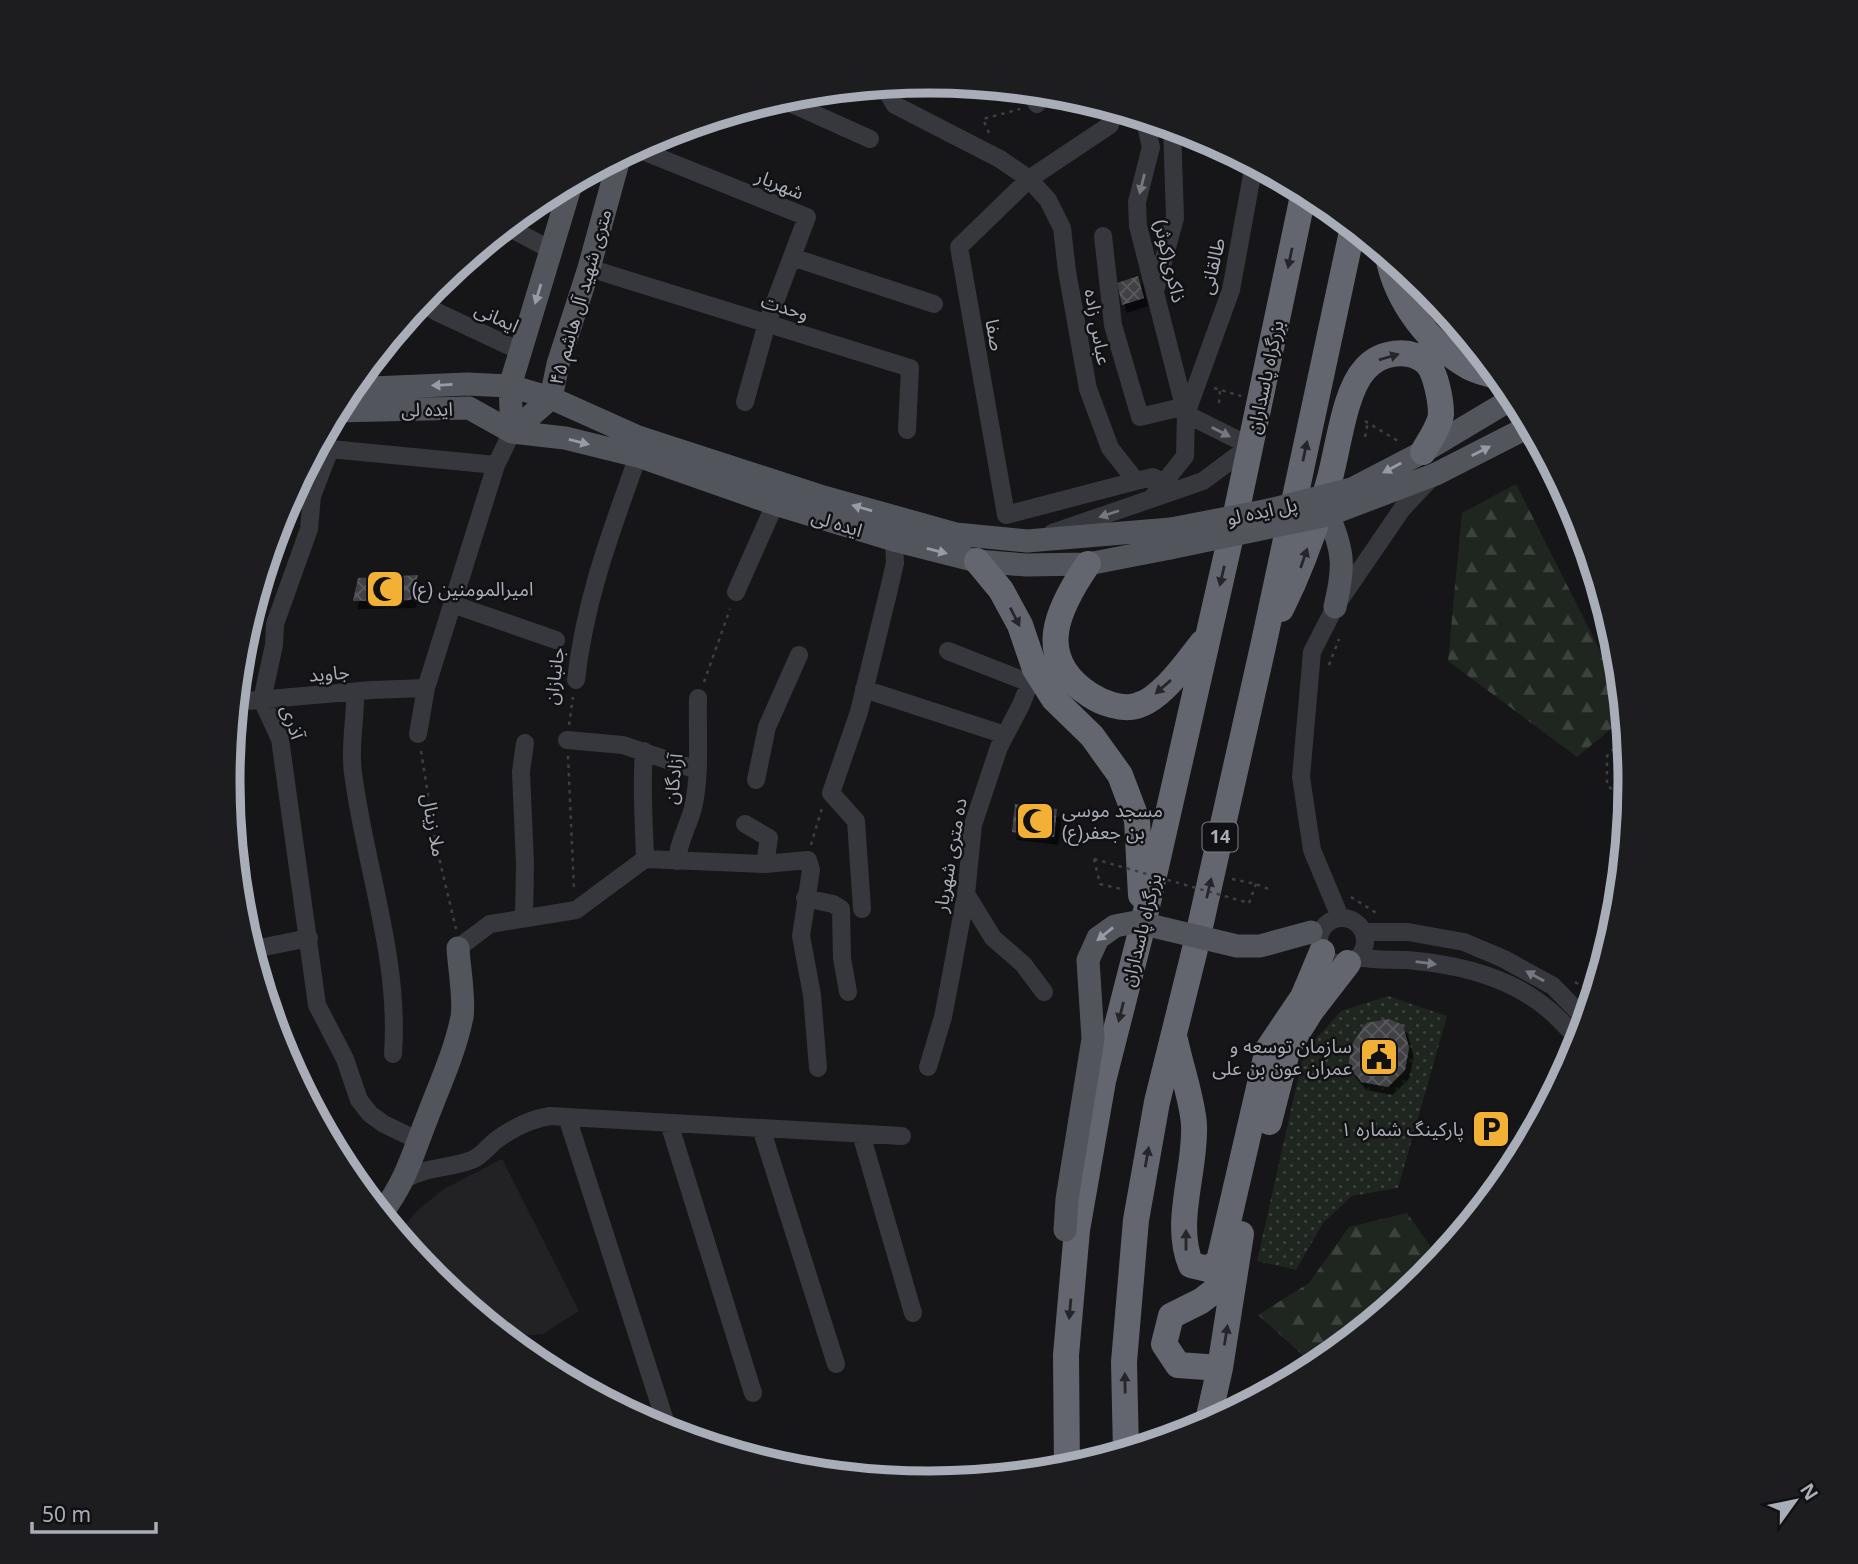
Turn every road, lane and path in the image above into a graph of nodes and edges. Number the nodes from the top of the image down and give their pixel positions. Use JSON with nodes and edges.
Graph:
{"nodes":[{"id":1,"x":888,"y":94,"type":"edge"},
{"id":2,"x":1026,"y":100,"type":"edge"},
{"id":3,"x":796,"y":106,"type":"edge"},
{"id":4,"x":1110,"y":125,"type":"dead end"},
{"id":5,"x":1146,"y":128,"type":"edge"},
{"id":6,"x":1172,"y":137,"type":"edge"},
{"id":7,"x":870,"y":139,"type":"dead end"},
{"id":8,"x":648,"y":153,"type":"edge"},
{"id":9,"x":1000,"y":159,"type":"junction"},
{"id":10,"x":616,"y":168,"type":"edge"},
{"id":11,"x":1252,"y":174,"type":"edge"},
{"id":12,"x":1029,"y":179,"type":"junction"},
{"id":13,"x":568,"y":195,"type":"edge"},
{"id":14,"x":1302,"y":202,"type":"edge"},
{"id":15,"x":515,"y":231,"type":"edge"},
{"id":16,"x":1103,"y":236,"type":"dead end"},
{"id":17,"x":1351,"y":237,"type":"edge"},
{"id":18,"x":551,"y":250,"type":"junction"},
{"id":19,"x":792,"y":257,"type":"junction"},
{"id":20,"x":589,"y":268,"type":"junction"},
{"id":21,"x":1391,"y":271,"type":"edge"},
{"id":22,"x":1155,"y":290,"type":"junction"},
{"id":23,"x":934,"y":304,"type":"dead end"},
{"id":24,"x":430,"y":308,"type":"edge"},
{"id":25,"x":767,"y":323,"type":"junction"},
{"id":26,"x":520,"y":351,"type":"junction"},
{"id":27,"x":1483,"y":372,"type":"edge"},
{"id":28,"x":1198,"y":381,"type":"junction"},
{"id":29,"x":510,"y":386,"type":"junction"},
{"id":30,"x":363,"y":388,"type":"edge"},
{"id":31,"x":1220,"y":390,"type":"junction"},
{"id":32,"x":551,"y":398,"type":"junction"},
{"id":33,"x":745,"y":402,"type":"dead end"},
{"id":34,"x":1259,"y":402,"type":"junction"},
{"id":35,"x":1219,"y":403,"type":"dead end"},
{"id":36,"x":1505,"y":404,"type":"edge"},
{"id":37,"x":1186,"y":410,"type":"junction"},
{"id":38,"x":349,"y":411,"type":"edge"},
{"id":39,"x":1357,"y":418,"type":"junction"},
{"id":40,"x":1521,"y":429,"type":"edge"},
{"id":41,"x":907,"y":430,"type":"dead end"},
{"id":42,"x":512,"y":432,"type":"junction"},
{"id":43,"x":1365,"y":437,"type":"dead end"},
{"id":44,"x":1250,"y":446,"type":"junction"},
{"id":45,"x":638,"y":456,"type":"junction"},
{"id":46,"x":1426,"y":460,"type":"junction"},
{"id":47,"x":496,"y":464,"type":"junction"},
{"id":48,"x":1136,"y":481,"type":"junction"},
{"id":49,"x":1165,"y":483,"type":"junction"},
{"id":50,"x":1151,"y":499,"type":"junction"},
{"id":51,"x":775,"y":504,"type":"junction"},
{"id":52,"x":1328,"y":516,"type":"junction"},
{"id":53,"x":1170,"y":539,"type":"junction"},
{"id":54,"x":894,"y":540,"type":"junction"},
{"id":55,"x":1027,"y":541,"type":"junction"},
{"id":56,"x":977,"y":561,"type":"junction"},
{"id":57,"x":1087,"y":564,"type":"junction"},
{"id":58,"x":736,"y":592,"type":"joint"},
{"id":59,"x":452,"y":604,"type":"junction"},
{"id":60,"x":1335,"y":607,"type":"junction"},
{"id":61,"x":1207,"y":636,"type":"junction"},
{"id":62,"x":1340,"y":637,"type":"dead end"},
{"id":63,"x":556,"y":640,"type":"dead end"},
{"id":64,"x":1264,"y":642,"type":"junction"},
{"id":65,"x":947,"y":651,"type":"dead end"},
{"id":66,"x":799,"y":655,"type":"dead end"},
{"id":67,"x":1326,"y":674,"type":"dead end"},
{"id":68,"x":1032,"y":676,"type":"junction"},
{"id":69,"x":576,"y":680,"type":"joint"},
{"id":70,"x":426,"y":688,"type":"junction"},
{"id":71,"x":864,"y":689,"type":"junction"},
{"id":72,"x":355,"y":692,"type":"junction"},
{"id":73,"x":698,"y":698,"type":"joint"},
{"id":74,"x":262,"y":700,"type":"junction"},
{"id":75,"x":245,"y":701,"type":"edge"},
{"id":76,"x":418,"y":734,"type":"joint"},
{"id":77,"x":1005,"y":735,"type":"junction"},
{"id":78,"x":567,"y":740,"type":"junction"},
{"id":79,"x":525,"y":743,"type":"dead end"},
{"id":80,"x":1617,"y":745,"type":"edge"},
{"id":81,"x":644,"y":751,"type":"junction"},
{"id":82,"x":697,"y":770,"type":"junction"},
{"id":83,"x":756,"y":780,"type":"dead end"},
{"id":84,"x":831,"y":793,"type":"junction"},
{"id":85,"x":1618,"y":793,"type":"edge"},
{"id":86,"x":745,"y":824,"type":"dead end"},
{"id":87,"x":645,"y":859,"type":"junction"},
{"id":88,"x":808,"y":860,"type":"junction"},
{"id":89,"x":677,"y":861,"type":"junction"},
{"id":90,"x":765,"y":864,"type":"junction"},
{"id":91,"x":1212,"y":875,"type":"junction"},
{"id":92,"x":1100,"y":884,"type":"dead end"},
{"id":93,"x":1256,"y":884,"type":"junction"},
{"id":94,"x":1271,"y":890,"type":"dead end"},
{"id":95,"x":1347,"y":891,"type":"dead end"},
{"id":96,"x":965,"y":894,"type":"junction"},
{"id":97,"x":805,"y":898,"type":"junction"},
{"id":98,"x":862,"y":909,"type":"dead end"},
{"id":99,"x":576,"y":910,"type":"junction"},
{"id":100,"x":524,"y":918,"type":"junction"},
{"id":101,"x":1143,"y":924,"type":"junction"},
{"id":102,"x":1363,"y":932,"type":"junction"},
{"id":103,"x":1408,"y":932,"type":"junction"},
{"id":104,"x":1323,"y":933,"type":"junction"},
{"id":105,"x":309,"y":938,"type":"junction"},
{"id":106,"x":260,"y":948,"type":"edge"},
{"id":107,"x":458,"y":948,"type":"junction"},
{"id":108,"x":1353,"y":960,"type":"junction"},
{"id":109,"x":848,"y":992,"type":"dead end"},
{"id":110,"x":1044,"y":992,"type":"dead end"},
{"id":111,"x":1579,"y":1013,"type":"edge"},
{"id":112,"x":1571,"y":1032,"type":"edge"},
{"id":113,"x":1174,"y":1034,"type":"junction"},
{"id":114,"x":393,"y":1054,"type":"dead end"},
{"id":115,"x":928,"y":1067,"type":"dead end"},
{"id":116,"x":818,"y":1068,"type":"dead end"},
{"id":117,"x":567,"y":1117,"type":"junction"},
{"id":118,"x":669,"y":1123,"type":"junction"},
{"id":119,"x":761,"y":1128,"type":"junction"},
{"id":120,"x":861,"y":1134,"type":"junction"},
{"id":121,"x":902,"y":1136,"type":"dead end"},
{"id":122,"x":419,"y":1141,"type":"junction"},
{"id":123,"x":405,"y":1179,"type":"junction"},
{"id":124,"x":386,"y":1207,"type":"edge"},
{"id":125,"x":1219,"y":1261,"type":"junction"},
{"id":126,"x":1074,"y":1269,"type":"junction"},
{"id":127,"x":913,"y":1312,"type":"dead end"},
{"id":128,"x":836,"y":1364,"type":"dead end"},
{"id":129,"x":1220,"y":1368,"type":"junction"},
{"id":130,"x":753,"y":1393,"type":"dead end"},
{"id":131,"x":1209,"y":1411,"type":"edge"},
{"id":132,"x":665,"y":1419,"type":"edge"},
{"id":133,"x":1126,"y":1442,"type":"edge"},
{"id":134,"x":1067,"y":1457,"type":"edge"}],
"edges":[{"from":1,"to":9,"type":"street"},
{"from":2,"to":9,"type":"path"},
{"from":3,"to":7,"type":"street"},
{"from":4,"to":12,"type":"street"},
{"from":5,"to":22,"type":"street","name":"ذاکری(کوثر)","one_way":true},
{"from":6,"to":22,"type":"street"},
{"from":8,"to":19,"type":"street","name":"شهریار"},
{"from":9,"to":12,"type":"street"},
{"from":10,"to":20,"type":"main road","name":"۴۵ متری شهید آل هاشم"},
{"from":11,"to":28,"type":"street","name":"طالقانی"},
{"from":12,"to":48,"type":"street","name":"عباس زاده"},
{"from":12,"to":48,"type":"street","name":"صفا"},
{"from":13,"to":18,"type":"main road","name":"۴۵ متری شهید آل هاشم"},
{"from":14,"to":34,"type":"highway","name":"بزرگراه پاسداران","one_way":true},
{"from":15,"to":18,"type":"street"},
{"from":16,"to":37,"type":"street"},
{"from":64,"to":17,"type":"highway","number":"14","one_way":true},
{"from":18,"to":26,"type":"main road","name":"۴۵ متری شهید آل هاشم","one_way":true},
{"from":19,"to":23,"type":"street"},
{"from":19,"to":25,"type":"street","name":"شهریار"},
{"from":20,"to":25,"type":"street","name":"وحدت"},
{"from":20,"to":32,"type":"main road","name":"۴۵ متری شهید آل هاشم"},
{"from":21,"to":27,"type":"highway"},
{"from":22,"to":37,"type":"street","name":"ذاکری(کوثر)"},
{"from":24,"to":26,"type":"street","name":"ایمانی"},
{"from":25,"to":33,"type":"street","name":"شهریار"},
{"from":25,"to":41,"type":"street","name":"وحدت"},
{"from":26,"to":29,"type":"main road","name":"۴۵ متری شهید آل هاشم"},
{"from":28,"to":31,"type":"path"},
{"from":28,"to":37,"type":"street","name":"طالقانی"},
{"from":29,"to":30,"type":"main road","name":"ایده لى","one_way":true},
{"from":29,"to":32,"type":"main road","name":"ایده لى"},
{"from":29,"to":42,"type":"main road","name":"۴۵ متری شهید آل هاشم"},
{"from":31,"to":34,"type":"path"},
{"from":31,"to":35,"type":"path"},
{"from":32,"to":42,"type":"main road"},
{"from":55,"to":32,"type":"main road","name":"ایده لی","one_way":true},
{"from":34,"to":44,"type":"highway","name":"بزرگراه پاسداران"},
{"from":36,"to":46,"type":"main road"},
{"from":37,"to":44,"type":"street","one_way":true},
{"from":37,"to":49,"type":"street","name":"ذاکری(کوثر)"},
{"from":38,"to":42,"type":"main road","name":"ایده لى"},
{"from":39,"to":43,"type":"path"},
{"from":39,"to":46,"type":"path"},
{"from":39,"to":46,"type":"highway","one_way":true},
{"from":64,"to":39,"type":"highway","one_way":true},
{"from":46,"to":40,"type":"main road","one_way":true},
{"from":42,"to":45,"type":"main road","name":"ایده لی","one_way":true},
{"from":42,"to":47,"type":"street"},
{"from":44,"to":50,"type":"street"},
{"from":44,"to":61,"type":"highway","name":"بزرگراه پاسداران","one_way":true},
{"from":45,"to":51,"type":"main road","name":"ایده لی"},
{"from":45,"to":69,"type":"street","name":"جانبازان"},
{"from":46,"to":52,"type":"main road","name":"پل ایده لو"},
{"from":46,"to":53,"type":"main road","name":"پل ایده لو","one_way":true,"bridge":true},
{"from":46,"to":60,"type":"street"},
{"from":47,"to":59,"type":"street"},
{"from":47,"to":74,"type":"street","name":"آذری"},
{"from":48,"to":49,"type":"street","name":"صفا"},
{"from":49,"to":50,"type":"street","name":"ذاکری(کوثر)"},
{"from":50,"to":55,"type":"street","one_way":true},
{"from":51,"to":54,"type":"main road","name":"ایده لی"},
{"from":51,"to":58,"type":"street"},
{"from":52,"to":53,"type":"main road","name":"پل ایده لو","bridge":true},
{"from":52,"to":60,"type":"main road"},
{"from":53,"to":55,"type":"main road","name":"ایده لی"},
{"from":53,"to":57,"type":"main road","name":"ایده لی"},
{"from":54,"to":56,"type":"main road","name":"ایده لی","one_way":true},
{"from":54,"to":71,"type":"street"},
{"from":56,"to":57,"type":"main road","name":"ایده لی"},
{"from":56,"to":68,"type":"highway","one_way":true},
{"from":61,"to":57,"type":"highway","one_way":true},
{"from":58,"to":73,"type":"path"},
{"from":59,"to":63,"type":"street"},
{"from":59,"to":70,"type":"street"},
{"from":60,"to":104,"type":"street"},
{"from":61,"to":101,"type":"highway","name":"بزرگراه پاسداران"},
{"from":62,"to":67,"type":"path"},
{"from":64,"to":91,"type":"highway","number":"14"},
{"from":65,"to":68,"type":"street"},
{"from":66,"to":83,"type":"street"},
{"from":68,"to":77,"type":"street","name":"ده متری شهریار"},
{"from":68,"to":101,"type":"highway"},
{"from":69,"to":78,"type":"path","name":"جانبازان"},
{"from":70,"to":72,"type":"street","name":"جاوید"},
{"from":70,"to":76,"type":"street"},
{"from":71,"to":77,"type":"street"},
{"from":71,"to":84,"type":"street"},
{"from":72,"to":74,"type":"street","name":"جاوید"},
{"from":72,"to":114,"type":"street"},
{"from":73,"to":82,"type":"street","name":"آزادگان"},
{"from":74,"to":75,"type":"street","name":"جاوید"},
{"from":74,"to":105,"type":"street","name":"آذری"},
{"from":76,"to":107,"type":"path","name":"ملا زینال"},
{"from":77,"to":96,"type":"street","name":"ده متری شهریار"},
{"from":78,"to":81,"type":"street"},
{"from":78,"to":99,"type":"path","name":"جانبازان"},
{"from":79,"to":100,"type":"street"},
{"from":80,"to":85,"type":"path"},
{"from":81,"to":82,"type":"street"},
{"from":81,"to":87,"type":"street"},
{"from":82,"to":89,"type":"street","name":"آزادگان"},
{"from":84,"to":88,"type":"path"},
{"from":84,"to":98,"type":"street"},
{"from":86,"to":90,"type":"street"},
{"from":87,"to":89,"type":"street"},
{"from":87,"to":99,"type":"street"},
{"from":88,"to":90,"type":"street"},
{"from":88,"to":97,"type":"street"},
{"from":89,"to":90,"type":"street"},
{"from":91,"to":93,"type":"path"},
{"from":113,"to":91,"type":"highway","number":"14","one_way":true},
{"from":92,"to":93,"type":"path","bridge":true},
{"from":93,"to":94,"type":"path"},
{"from":95,"to":103,"type":"path"},
{"from":96,"to":110,"type":"street"},
{"from":96,"to":115,"type":"street","name":"ده متری شهریار"},
{"from":97,"to":109,"type":"street"},
{"from":97,"to":116,"type":"street"},
{"from":99,"to":100,"type":"street"},
{"from":100,"to":107,"type":"street"},
{"from":101,"to":126,"type":"highway","name":"بزرگراه پاسداران","one_way":true},
{"from":102,"to":103,"type":"street"},
{"from":102,"to":104,"type":"street"},
{"from":102,"to":108,"type":"street"},
{"from":111,"to":103,"type":"street","one_way":true},
{"from":104,"to":108,"type":"street"},
{"from":104,"to":125,"type":"highway"},
{"from":104,"to":126,"type":"main road","one_way":true,"bridge":true},
{"from":105,"to":106,"type":"street"},
{"from":105,"to":122,"type":"street","name":"آذری"},
{"from":107,"to":122,"type":"main road"},
{"from":108,"to":112,"type":"street","one_way":true},
{"from":129,"to":108,"type":"highway","one_way":true},
{"from":125,"to":113,"type":"highway","one_way":true},
{"from":133,"to":113,"type":"highway","number":"14","one_way":true},
{"from":117,"to":118,"type":"street"},
{"from":117,"to":123,"type":"street"},
{"from":117,"to":132,"type":"street"},
{"from":118,"to":119,"type":"street"},
{"from":118,"to":130,"type":"street"},
{"from":119,"to":120,"type":"street"},
{"from":119,"to":128,"type":"street"},
{"from":120,"to":121,"type":"street"},
{"from":120,"to":127,"type":"street"},
{"from":122,"to":123,"type":"main road"},
{"from":123,"to":124,"type":"main road"},
{"from":125,"to":129,"type":"highway"},
{"from":126,"to":134,"type":"highway","name":"بزرگراه پاسداران","one_way":true},
{"from":129,"to":131,"type":"highway"}]}
